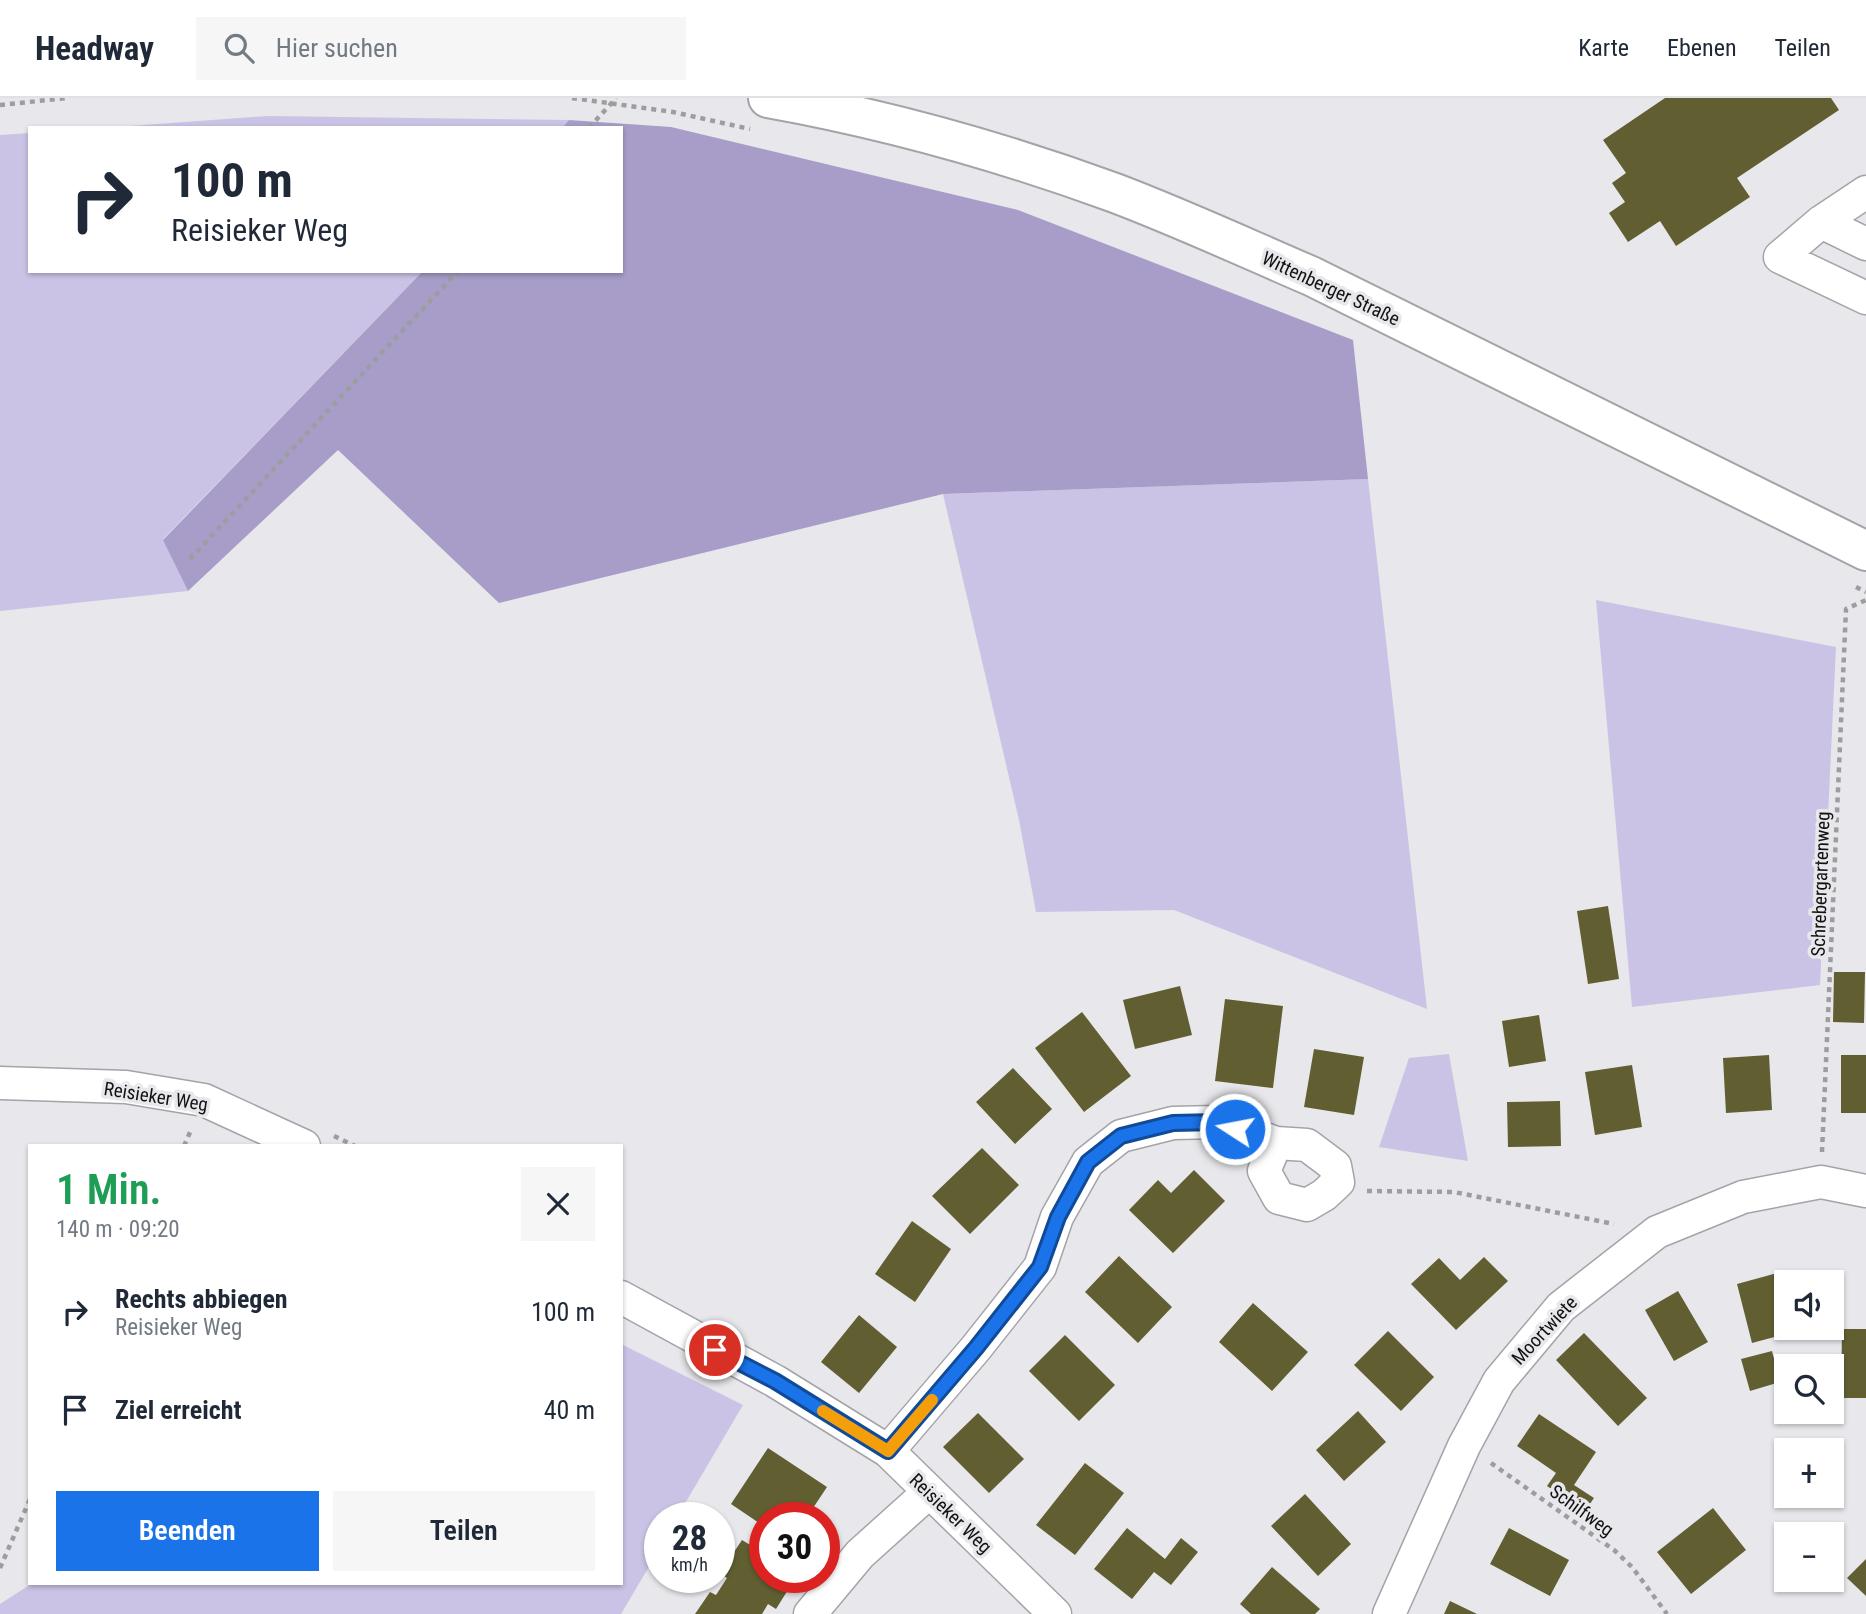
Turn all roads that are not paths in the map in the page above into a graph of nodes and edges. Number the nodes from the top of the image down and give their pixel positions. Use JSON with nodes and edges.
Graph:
{"nodes":[{"id":1,"x":761,"y":114,"type":"edge"},
{"id":2,"x":1866,"y":192,"type":"edge"},
{"id":3,"x":1821,"y":222,"type":"junction"},
{"id":4,"x":1866,"y":244,"type":"edge"},
{"id":5,"x":1866,"y":298,"type":"edge"},
{"id":6,"x":1860,"y":569,"type":"edge"},
{"id":7,"x":0,"y":1083,"type":"edge"},
{"id":8,"x":1276,"y":1143,"type":"junction"},
{"id":9,"x":300,"y":1144,"type":"edge"},
{"id":10,"x":1866,"y":1191,"type":"edge"},
{"id":11,"x":623,"y":1298,"type":"edge"},
{"id":12,"x":888,"y":1451,"type":"junction"},
{"id":13,"x":929,"y":1492,"type":"junction"},
{"id":14,"x":810,"y":1614,"type":"edge"},
{"id":15,"x":1055,"y":1614,"type":"edge"},
{"id":16,"x":1389,"y":1614,"type":"edge"}],
"edges":[{"from":1,"to":6,"type":"main road","name":"Wittenberger Straße"},
{"from":2,"to":3,"type":"street"},
{"from":3,"to":4,"type":"street"},
{"from":3,"to":5,"type":"street"},
{"from":7,"to":9,"type":"street","name":"Reisieker Weg"},
{"from":8,"to":8,"type":"street"},
{"from":8,"to":12,"type":"street"},
{"from":10,"to":16,"type":"street","name":"Moortwiete"},
{"from":11,"to":12,"type":"street","name":"Reisieker Weg"},
{"from":12,"to":13,"type":"street","name":"Reisieker Weg"},
{"from":13,"to":14,"type":"street"},
{"from":13,"to":15,"type":"street","name":"Reisieker Weg"}]}
